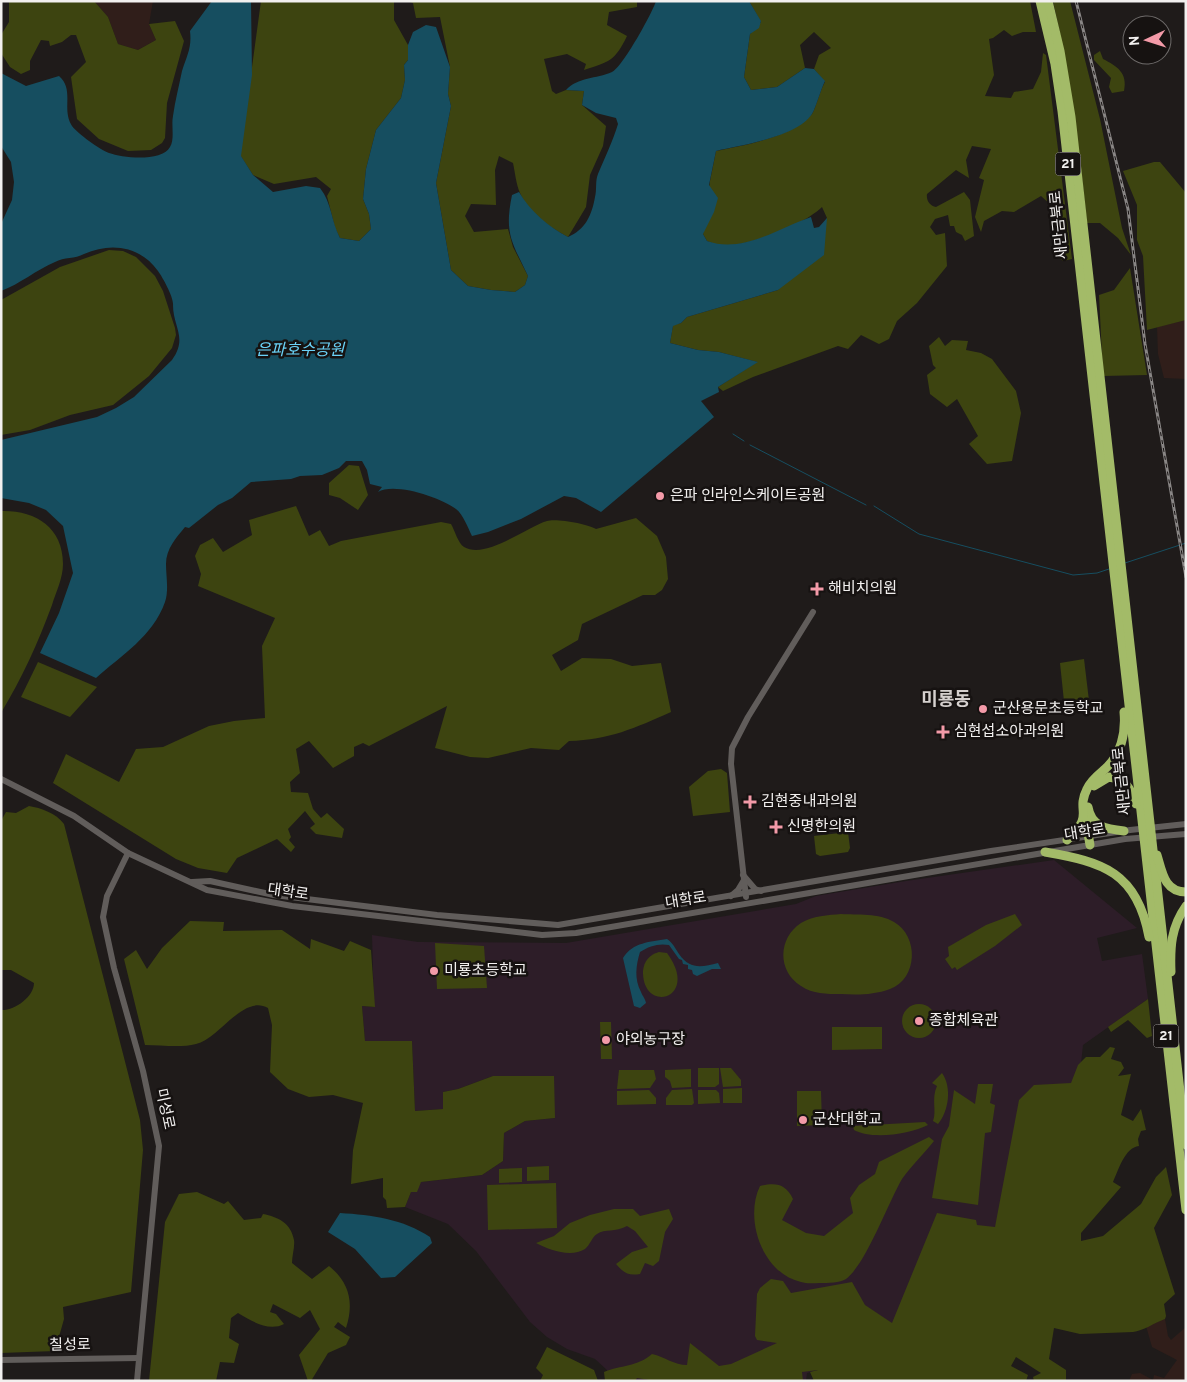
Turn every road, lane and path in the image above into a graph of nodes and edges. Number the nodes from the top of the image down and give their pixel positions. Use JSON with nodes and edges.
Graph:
{"nodes":[{"id":1,"x":1040,"y":1,"type":"edge"},
{"id":2,"x":1048,"y":1,"type":"edge"},
{"id":3,"x":1090,"y":328,"type":"junction"},
{"id":4,"x":1119,"y":579,"type":"junction"},
{"id":5,"x":1117,"y":597,"type":"junction"},
{"id":6,"x":813,"y":612,"type":"dead end"},
{"id":7,"x":1,"y":779,"type":"edge"},
{"id":8,"x":1140,"y":799,"type":"junction"},
{"id":9,"x":1085,"y":813,"type":"junction"},
{"id":10,"x":1186,"y":824,"type":"edge"},
{"id":11,"x":1124,"y":831,"type":"junction"},
{"id":12,"x":1186,"y":834,"type":"edge"},
{"id":13,"x":1067,"y":840,"type":"junction"},
{"id":14,"x":1090,"y":841,"type":"junction"},
{"id":15,"x":1045,"y":852,"type":"junction"},
{"id":16,"x":128,"y":853,"type":"junction"},
{"id":17,"x":1153,"y":862,"type":"junction"},
{"id":18,"x":744,"y":877,"type":"junction"},
{"id":19,"x":190,"y":882,"type":"junction"},
{"id":20,"x":762,"y":892,"type":"junction"},
{"id":21,"x":1186,"y":892,"type":"edge"},
{"id":22,"x":745,"y":894,"type":"junction"},
{"id":23,"x":728,"y":898,"type":"junction"},
{"id":24,"x":746,"y":903,"type":"junction"},
{"id":25,"x":1186,"y":906,"type":"edge"},
{"id":26,"x":1163,"y":1010,"type":"junction"},
{"id":27,"x":1172,"y":1029,"type":"junction"},
{"id":28,"x":1186,"y":1145,"type":"edge"},
{"id":29,"x":1186,"y":1210,"type":"edge"},
{"id":30,"x":139,"y":1358,"type":"junction"},
{"id":31,"x":1,"y":1360,"type":"edge"},
{"id":32,"x":137,"y":1381,"type":"edge"}],
"edges":[{"from":1,"to":3,"type":"highway","name":"새만금북로","number":"21"},
{"from":2,"to":3,"type":"highway","name":"새만금북로","number":"21"},
{"from":3,"to":4,"type":"highway","name":"새만금북로","number":"21"},
{"from":4,"to":5,"type":"highway","name":"새만금북로","number":"21"},
{"from":4,"to":8,"type":"highway","name":"새만금북로","number":"21"},
{"from":5,"to":8,"type":"highway","name":"새만금북로","number":"21"},
{"from":5,"to":9,"type":"highway"},
{"from":6,"to":18,"type":"street"},
{"from":7,"to":16,"type":"street","name":"대학로"},
{"from":8,"to":11,"type":"highway"},
{"from":8,"to":17,"type":"highway","name":"새만금북로","number":"21"},
{"from":8,"to":17,"type":"highway","name":"새만금북로","number":"21"},
{"from":9,"to":13,"type":"highway"},
{"from":9,"to":14,"type":"highway"},
{"from":10,"to":11,"type":"street","name":"대학로"},
{"from":11,"to":14,"type":"street","name":"대학로"},
{"from":12,"to":14,"type":"street","name":"대학로"},
{"from":13,"to":14,"type":"street","name":"대학로"},
{"from":13,"to":20,"type":"street","name":"대학로"},
{"from":14,"to":15,"type":"street","name":"대학로"},
{"from":15,"to":24,"type":"street","name":"대학로"},
{"from":15,"to":26,"type":"highway"},
{"from":16,"to":19,"type":"street","name":"대학로"},
{"from":16,"to":30,"type":"street","name":"미성로"},
{"from":17,"to":21,"type":"highway"},
{"from":17,"to":26,"type":"highway","name":"새만금북로","number":"21"},
{"from":17,"to":27,"type":"highway","name":"새만금북로","number":"21"},
{"from":18,"to":20,"type":"street"},
{"from":18,"to":22,"type":"street"},
{"from":18,"to":23,"type":"street"},
{"from":19,"to":23,"type":"street","name":"대학로"},
{"from":19,"to":24,"type":"street","name":"대학로"},
{"from":20,"to":22,"type":"street","name":"대학로"},
{"from":22,"to":23,"type":"street","name":"대학로"},
{"from":22,"to":24,"type":"street"},
{"from":25,"to":27,"type":"highway"},
{"from":26,"to":29,"type":"highway","name":"새만금북로","number":"21"},
{"from":27,"to":28,"type":"highway","name":"새만금북로","number":"21"},
{"from":30,"to":31,"type":"street","name":"칠성로"},
{"from":30,"to":32,"type":"street","name":"미성로"}]}
